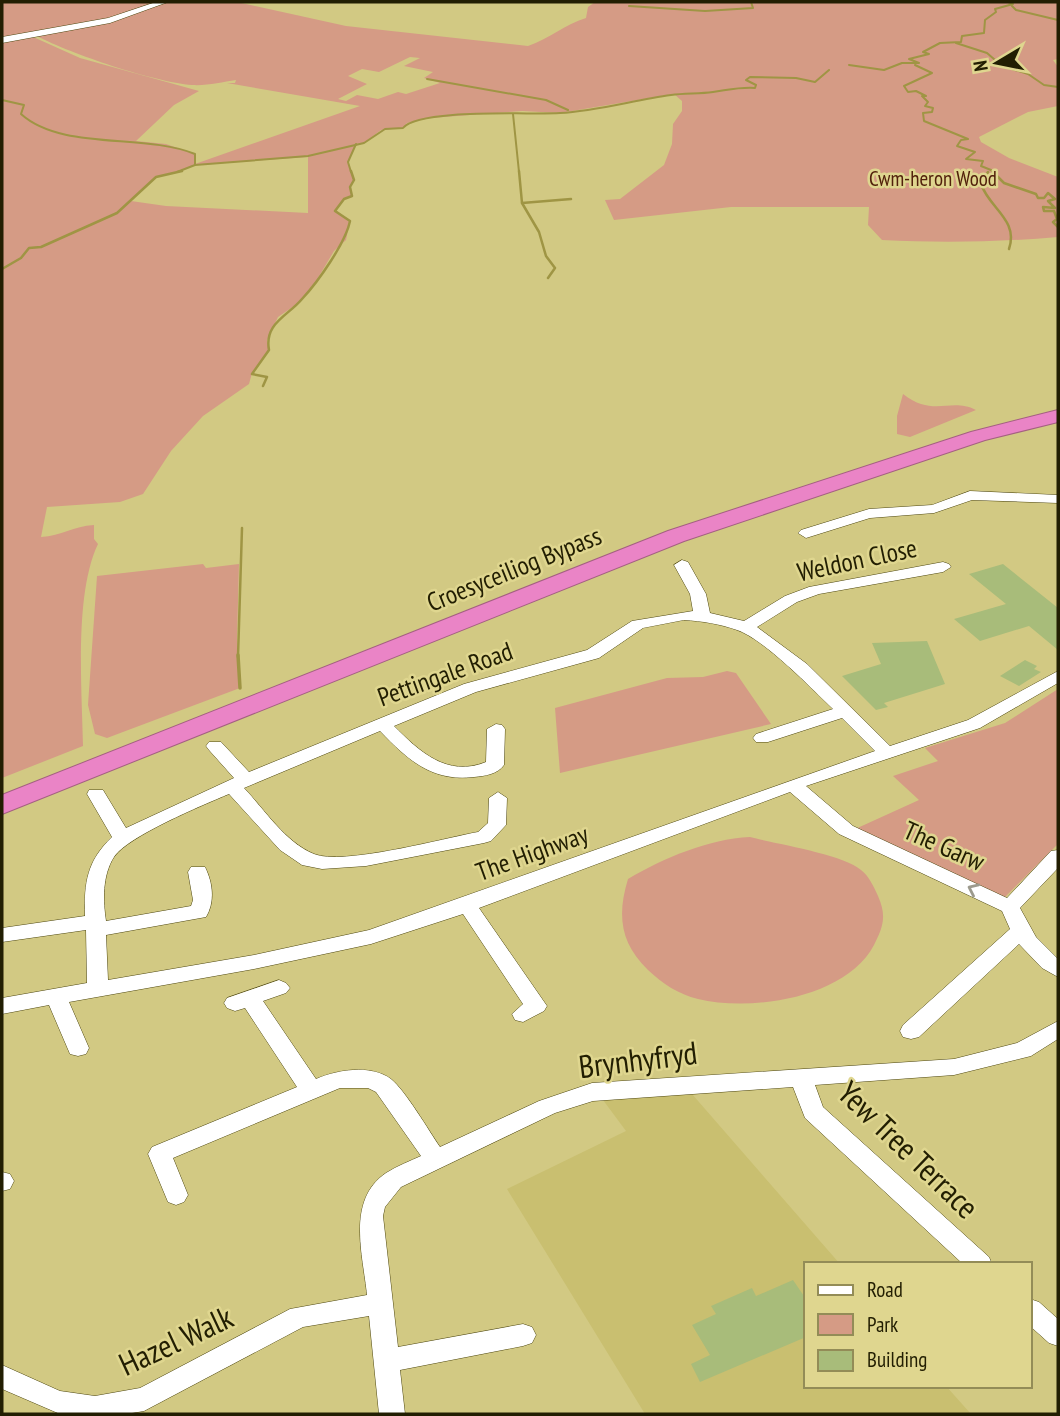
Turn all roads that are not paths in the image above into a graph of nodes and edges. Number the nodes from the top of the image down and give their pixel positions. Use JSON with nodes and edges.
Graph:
{"nodes":[{"id":1,"x":164,"y":2,"type":"edge"},
{"id":2,"x":2,"y":40,"type":"edge"},
{"id":3,"x":1058,"y":408,"type":"edge"},
{"id":4,"x":1058,"y":416,"type":"edge"},
{"id":5,"x":1058,"y":499,"type":"edge"},
{"id":6,"x":806,"y":533,"type":"dead end"},
{"id":7,"x":682,"y":565,"type":"dead end"},
{"id":8,"x":943,"y":567,"type":"dead end"},
{"id":9,"x":702,"y":615,"type":"junction"},
{"id":10,"x":746,"y":627,"type":"junction"},
{"id":11,"x":1058,"y":676,"type":"edge"},
{"id":12,"x":846,"y":711,"type":"junction"},
{"id":13,"x":383,"y":724,"type":"junction"},
{"id":14,"x":490,"y":736,"type":"dead end"},
{"id":15,"x":762,"y":738,"type":"dead end"},
{"id":16,"x":215,"y":746,"type":"dead end"},
{"id":17,"x":886,"y":752,"type":"junction"},
{"id":18,"x":239,"y":783,"type":"junction"},
{"id":19,"x":793,"y":784,"type":"junction"},
{"id":20,"x":2,"y":787,"type":"edge"},
{"id":21,"x":96,"y":794,"type":"dead end"},
{"id":22,"x":491,"y":802,"type":"dead end"},
{"id":23,"x":2,"y":805,"type":"edge"},
{"id":24,"x":122,"y":838,"type":"junction"},
{"id":25,"x":1058,"y":856,"type":"edge"},
{"id":26,"x":198,"y":872,"type":"dead end"},
{"id":27,"x":467,"y":905,"type":"junction"},
{"id":28,"x":1010,"y":907,"type":"junction"},
{"id":29,"x":96,"y":926,"type":"junction"},
{"id":30,"x":1019,"y":933,"type":"junction"},
{"id":31,"x":2,"y":935,"type":"edge"},
{"id":32,"x":1058,"y":970,"type":"edge"},
{"id":33,"x":279,"y":988,"type":"dead end"},
{"id":34,"x":98,"y":989,"type":"junction"},
{"id":35,"x":56,"y":996,"type":"junction"},
{"id":36,"x":2,"y":1006,"type":"edge"},
{"id":37,"x":523,"y":1014,"type":"dead end"},
{"id":38,"x":1058,"y":1029,"type":"edge"},
{"id":39,"x":911,"y":1031,"type":"dead end"},
{"id":40,"x":78,"y":1048,"type":"dead end"},
{"id":41,"x":800,"y":1078,"type":"junction"},
{"id":42,"x":311,"y":1090,"type":"junction"},
{"id":43,"x":436,"y":1159,"type":"junction"},
{"id":44,"x":176,"y":1195,"type":"dead end"},
{"id":45,"x":978,"y":1262,"type":"edge"},
{"id":46,"x":379,"y":1304,"type":"junction"},
{"id":47,"x":1032,"y":1312,"type":"edge"},
{"id":48,"x":523,"y":1335,"type":"dead end"},
{"id":49,"x":1058,"y":1335,"type":"edge"},
{"id":50,"x":386,"y":1361,"type":"junction"},
{"id":51,"x":2,"y":1377,"type":"edge"},
{"id":52,"x":120,"y":1409,"type":"edge"},
{"id":53,"x":392,"y":1414,"type":"edge"}],
"edges":[{"from":1,"to":2,"type":"street"},
{"from":3,"to":20,"type":"highway","name":"Croesyceiliog Bypass"},
{"from":4,"to":23,"type":"highway","name":"Croesyceiliog Bypass"},
{"from":5,"to":6,"type":"street"},
{"from":7,"to":9,"type":"street"},
{"from":8,"to":10,"type":"street","name":"Weldon Close"},
{"from":9,"to":10,"type":"street","name":"Pettingale Road"},
{"from":9,"to":13,"type":"street","name":"Pettingale Road"},
{"from":10,"to":12,"type":"street","name":"Pettingale Road"},
{"from":11,"to":17,"type":"street","name":"The Highway"},
{"from":12,"to":15,"type":"street"},
{"from":12,"to":17,"type":"street","name":"Pettingale Road"},
{"from":13,"to":14,"type":"street"},
{"from":13,"to":18,"type":"street","name":"Pettingale Road"},
{"from":16,"to":18,"type":"street"},
{"from":17,"to":19,"type":"street","name":"The Highway"},
{"from":18,"to":22,"type":"street"},
{"from":18,"to":24,"type":"street","name":"Pettingale Road"},
{"from":19,"to":27,"type":"street","name":"The Highway"},
{"from":28,"to":19,"type":"street","name":"The Garw","one_way":true},
{"from":21,"to":24,"type":"street"},
{"from":24,"to":29,"type":"street","name":"Pettingale Road"},
{"from":25,"to":28,"type":"street"},
{"from":26,"to":29,"type":"street"},
{"from":27,"to":34,"type":"street","name":"The Highway"},
{"from":27,"to":37,"type":"street"},
{"from":28,"to":30,"type":"street"},
{"from":29,"to":31,"type":"street"},
{"from":29,"to":34,"type":"street","name":"Pettingale Road"},
{"from":30,"to":32,"type":"street"},
{"from":30,"to":39,"type":"street"},
{"from":33,"to":42,"type":"street"},
{"from":34,"to":35,"type":"street","name":"The Highway"},
{"from":35,"to":36,"type":"street","name":"The Highway"},
{"from":35,"to":40,"type":"street"},
{"from":38,"to":41,"type":"street","name":"Brynhyfryd"},
{"from":41,"to":43,"type":"street","name":"Brynhyfryd"},
{"from":41,"to":45,"type":"street","name":"Yew Tree Terrace"},
{"from":42,"to":43,"type":"street"},
{"from":42,"to":44,"type":"street"},
{"from":43,"to":46,"type":"street","name":"Brynhyfryd"},
{"from":46,"to":50,"type":"street","name":"Brynhyfryd"},
{"from":46,"to":52,"type":"street","name":"Hazel Walk"},
{"from":47,"to":49,"type":"street"},
{"from":48,"to":50,"type":"street"},
{"from":50,"to":53,"type":"street","name":"Brynhyfryd"},
{"from":51,"to":52,"type":"street","name":"Hazel Walk"}]}
